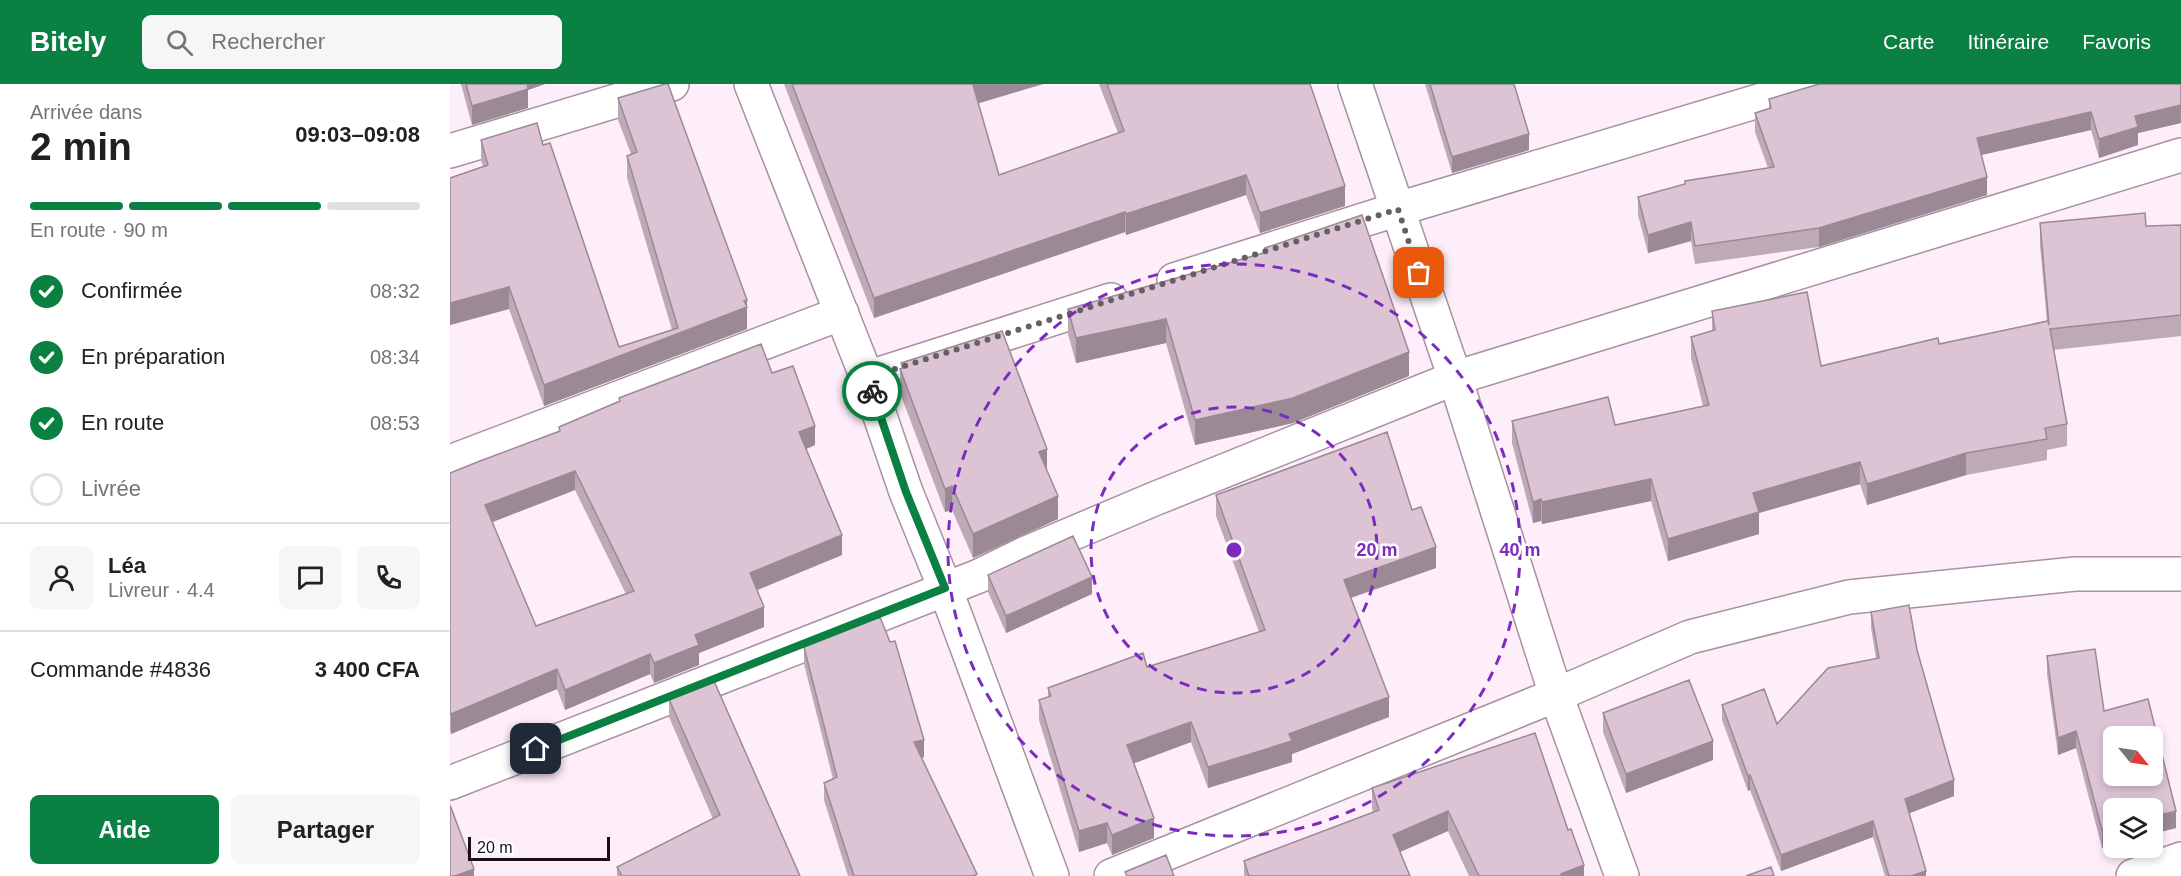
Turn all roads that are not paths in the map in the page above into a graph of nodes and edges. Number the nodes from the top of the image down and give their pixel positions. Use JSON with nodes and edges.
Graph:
{"nodes":[{"id":1,"x":672,"y":84,"type":"edge"},
{"id":2,"x":752,"y":84,"type":"edge"},
{"id":3,"x":1355,"y":84,"type":"edge"},
{"id":4,"x":1815,"y":84,"type":"edge"},
{"id":5,"x":450,"y":151,"type":"edge"},
{"id":6,"x":2181,"y":155,"type":"edge"},
{"id":7,"x":1398,"y":209,"type":"junction"},
{"id":8,"x":842,"y":313,"type":"junction"},
{"id":9,"x":867,"y":378,"type":"junction"},
{"id":10,"x":1455,"y":378,"type":"junction"},
{"id":11,"x":450,"y":462,"type":"edge"},
{"id":12,"x":2181,"y":574,"type":"edge"},
{"id":13,"x":945,"y":588,"type":"junction"},
{"id":14,"x":1556,"y":695,"type":"junction"},
{"id":15,"x":450,"y":783,"type":"edge"},
{"id":16,"x":2181,"y":859,"type":"edge"},
{"id":17,"x":1052,"y":876,"type":"edge"},
{"id":18,"x":1111,"y":876,"type":"edge"},
{"id":19,"x":1622,"y":876,"type":"edge"},
{"id":20,"x":2133,"y":876,"type":"edge"}],
"edges":[{"from":1,"to":5,"type":"street"},
{"from":2,"to":8,"type":"street"},
{"from":3,"to":7,"type":"street"},
{"from":4,"to":7,"type":"street"},
{"from":6,"to":10,"type":"street"},
{"from":7,"to":9,"type":"street"},
{"from":7,"to":10,"type":"street"},
{"from":8,"to":9,"type":"street"},
{"from":8,"to":11,"type":"street"},
{"from":9,"to":13,"type":"street"},
{"from":10,"to":13,"type":"street"},
{"from":10,"to":14,"type":"street"},
{"from":12,"to":14,"type":"street"},
{"from":13,"to":15,"type":"street"},
{"from":13,"to":17,"type":"street"},
{"from":14,"to":18,"type":"street"},
{"from":14,"to":19,"type":"street"},
{"from":16,"to":20,"type":"street"}]}
